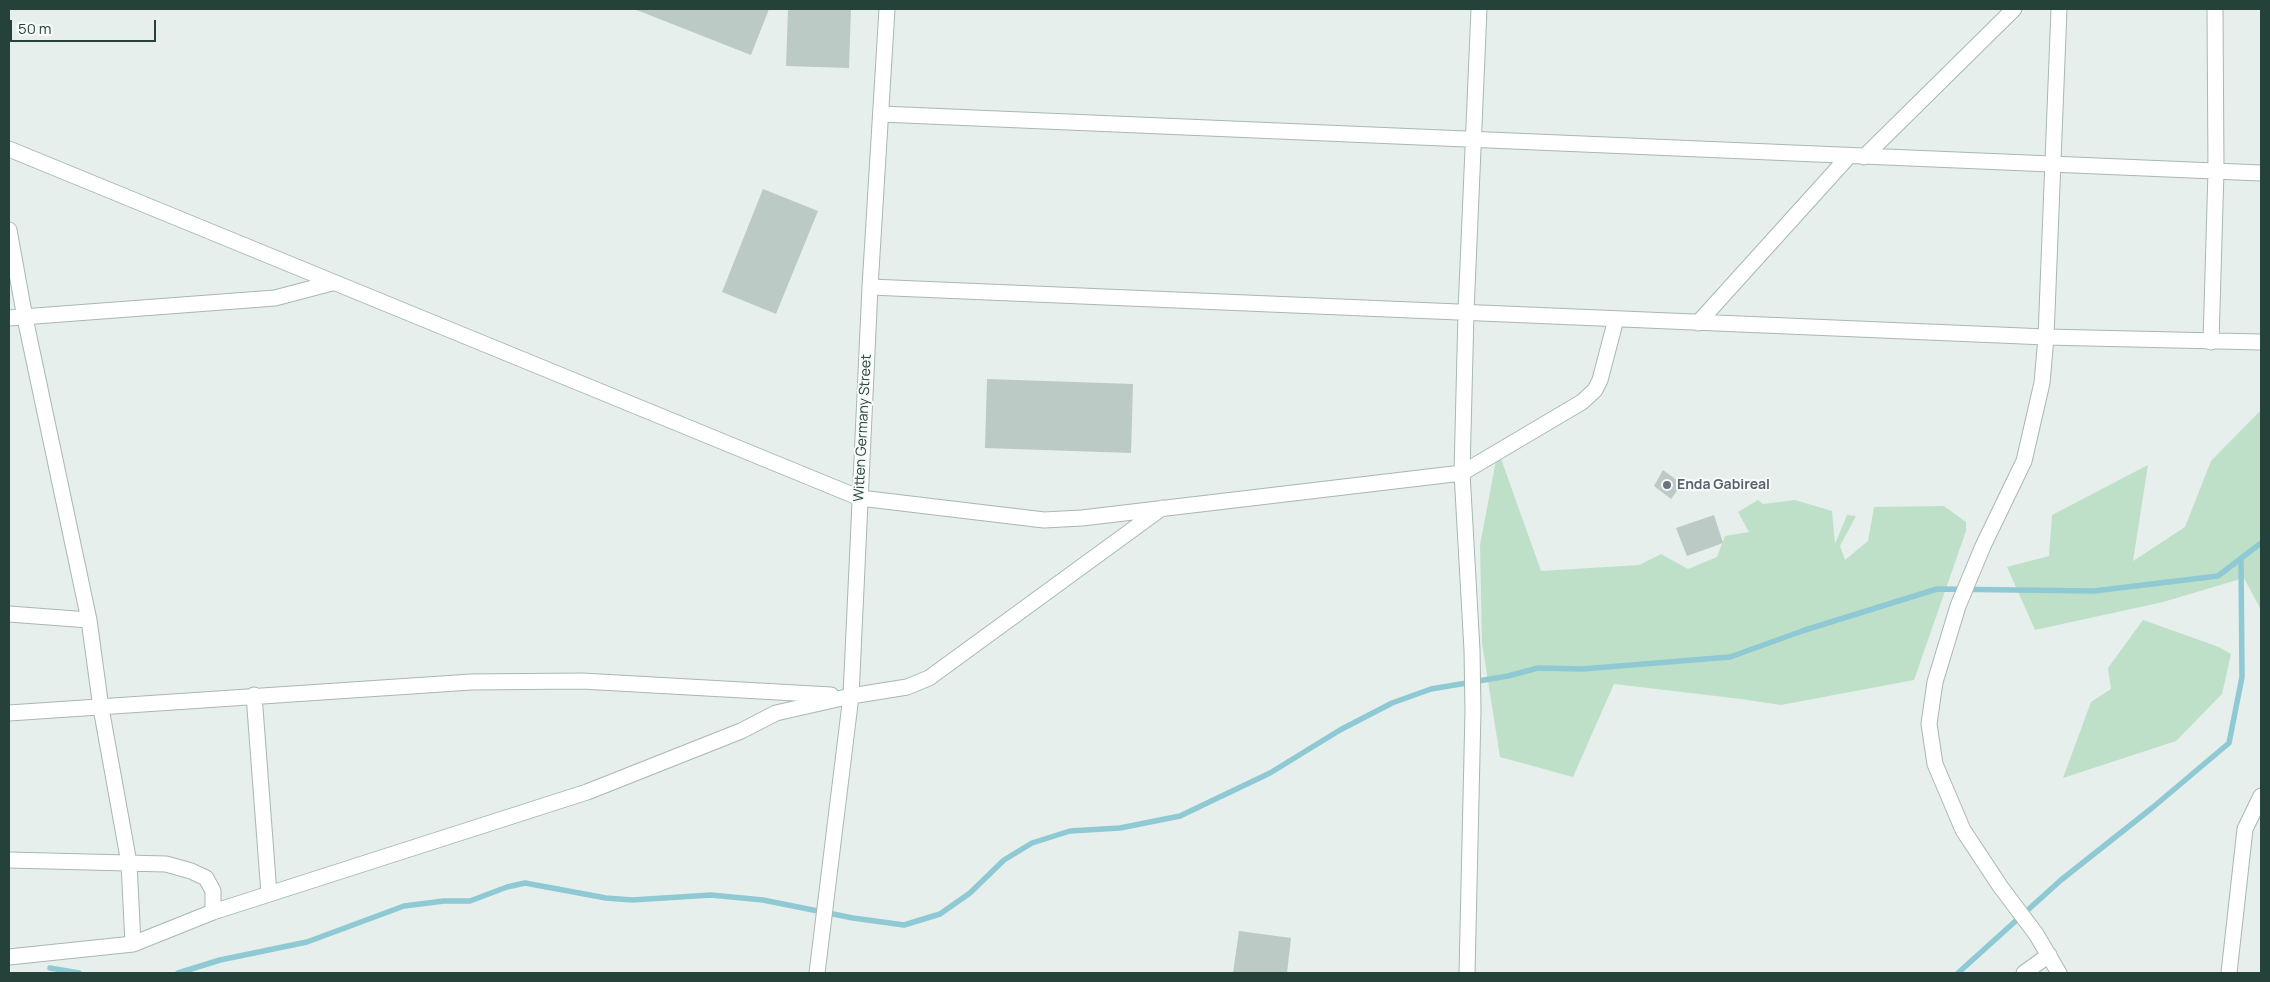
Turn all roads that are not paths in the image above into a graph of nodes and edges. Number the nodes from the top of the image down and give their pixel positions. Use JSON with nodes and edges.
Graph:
{"nodes":[{"id":1,"x":887,"y":9,"type":"edge"},
{"id":2,"x":1479,"y":9,"type":"edge"},
{"id":3,"x":2014,"y":9,"type":"edge"},
{"id":4,"x":2059,"y":9,"type":"edge"},
{"id":5,"x":2215,"y":9,"type":"edge"},
{"id":6,"x":881,"y":114,"type":"junction"},
{"id":7,"x":1474,"y":139,"type":"junction"},
{"id":8,"x":9,"y":149,"type":"edge"},
{"id":9,"x":1857,"y":157,"type":"junction"},
{"id":10,"x":2054,"y":164,"type":"junction"},
{"id":11,"x":2216,"y":171,"type":"junction"},
{"id":12,"x":2261,"y":173,"type":"edge"},
{"id":13,"x":9,"y":230,"type":"edge"},
{"id":14,"x":332,"y":283,"type":"junction"},
{"id":15,"x":870,"y":287,"type":"junction"},
{"id":16,"x":1466,"y":312,"type":"junction"},
{"id":17,"x":9,"y":318,"type":"edge"},
{"id":18,"x":25,"y":318,"type":"junction"},
{"id":19,"x":1616,"y":319,"type":"junction"},
{"id":20,"x":1698,"y":323,"type":"junction"},
{"id":21,"x":2046,"y":337,"type":"junction"},
{"id":22,"x":2211,"y":342,"type":"junction"},
{"id":23,"x":2261,"y":342,"type":"edge"},
{"id":24,"x":1462,"y":473,"type":"junction"},
{"id":25,"x":860,"y":498,"type":"junction"},
{"id":26,"x":1162,"y":508,"type":"junction"},
{"id":27,"x":9,"y":614,"type":"edge"},
{"id":28,"x":88,"y":620,"type":"junction"},
{"id":29,"x":254,"y":695,"type":"junction"},
{"id":30,"x":851,"y":696,"type":"junction"},
{"id":31,"x":101,"y":708,"type":"junction"},
{"id":32,"x":9,"y":713,"type":"edge"},
{"id":33,"x":2261,"y":796,"type":"edge"},
{"id":34,"x":9,"y":860,"type":"edge"},
{"id":35,"x":129,"y":863,"type":"junction"},
{"id":36,"x":268,"y":894,"type":"junction"},
{"id":37,"x":213,"y":912,"type":"junction"},
{"id":38,"x":133,"y":944,"type":"junction"},
{"id":39,"x":2049,"y":955,"type":"junction"},
{"id":40,"x":9,"y":957,"type":"edge"},
{"id":41,"x":817,"y":973,"type":"edge"},
{"id":42,"x":1467,"y":973,"type":"edge"},
{"id":43,"x":2024,"y":973,"type":"edge"},
{"id":44,"x":2059,"y":973,"type":"edge"},
{"id":45,"x":2229,"y":973,"type":"edge"}],
"edges":[{"from":1,"to":6,"type":"street","name":"Witten Germany Street"},
{"from":2,"to":7,"type":"street"},
{"from":3,"to":9,"type":"street"},
{"from":4,"to":10,"type":"street"},
{"from":5,"to":11,"type":"street"},
{"from":6,"to":7,"type":"street"},
{"from":6,"to":15,"type":"street","name":"Witten Germany Street"},
{"from":7,"to":9,"type":"street"},
{"from":7,"to":16,"type":"street"},
{"from":8,"to":14,"type":"street"},
{"from":9,"to":10,"type":"street"},
{"from":9,"to":20,"type":"street"},
{"from":10,"to":11,"type":"street"},
{"from":10,"to":21,"type":"street"},
{"from":11,"to":12,"type":"street"},
{"from":11,"to":22,"type":"street"},
{"from":13,"to":18,"type":"street"},
{"from":14,"to":18,"type":"street"},
{"from":14,"to":25,"type":"street"},
{"from":15,"to":16,"type":"street"},
{"from":15,"to":25,"type":"street","name":"Witten Germany Street"},
{"from":16,"to":19,"type":"street"},
{"from":16,"to":24,"type":"street"},
{"from":17,"to":18,"type":"street"},
{"from":18,"to":28,"type":"street"},
{"from":19,"to":20,"type":"street"},
{"from":19,"to":24,"type":"street"},
{"from":20,"to":21,"type":"street"},
{"from":21,"to":22,"type":"street"},
{"from":21,"to":39,"type":"street"},
{"from":22,"to":23,"type":"street"},
{"from":24,"to":26,"type":"street"},
{"from":24,"to":42,"type":"street"},
{"from":25,"to":26,"type":"street"},
{"from":25,"to":30,"type":"street","name":"Witten Germany Street"},
{"from":26,"to":30,"type":"street"},
{"from":27,"to":28,"type":"street"},
{"from":28,"to":31,"type":"street"},
{"from":29,"to":30,"type":"street"},
{"from":29,"to":31,"type":"street"},
{"from":29,"to":36,"type":"street"},
{"from":30,"to":36,"type":"street"},
{"from":30,"to":41,"type":"street","name":"Witten Germany Street"},
{"from":31,"to":32,"type":"street"},
{"from":31,"to":35,"type":"street"},
{"from":33,"to":45,"type":"street"},
{"from":34,"to":35,"type":"street"},
{"from":35,"to":37,"type":"street"},
{"from":35,"to":38,"type":"street"},
{"from":36,"to":37,"type":"street"},
{"from":37,"to":38,"type":"street"},
{"from":38,"to":40,"type":"street"},
{"from":39,"to":43,"type":"street"},
{"from":39,"to":44,"type":"street"}]}
